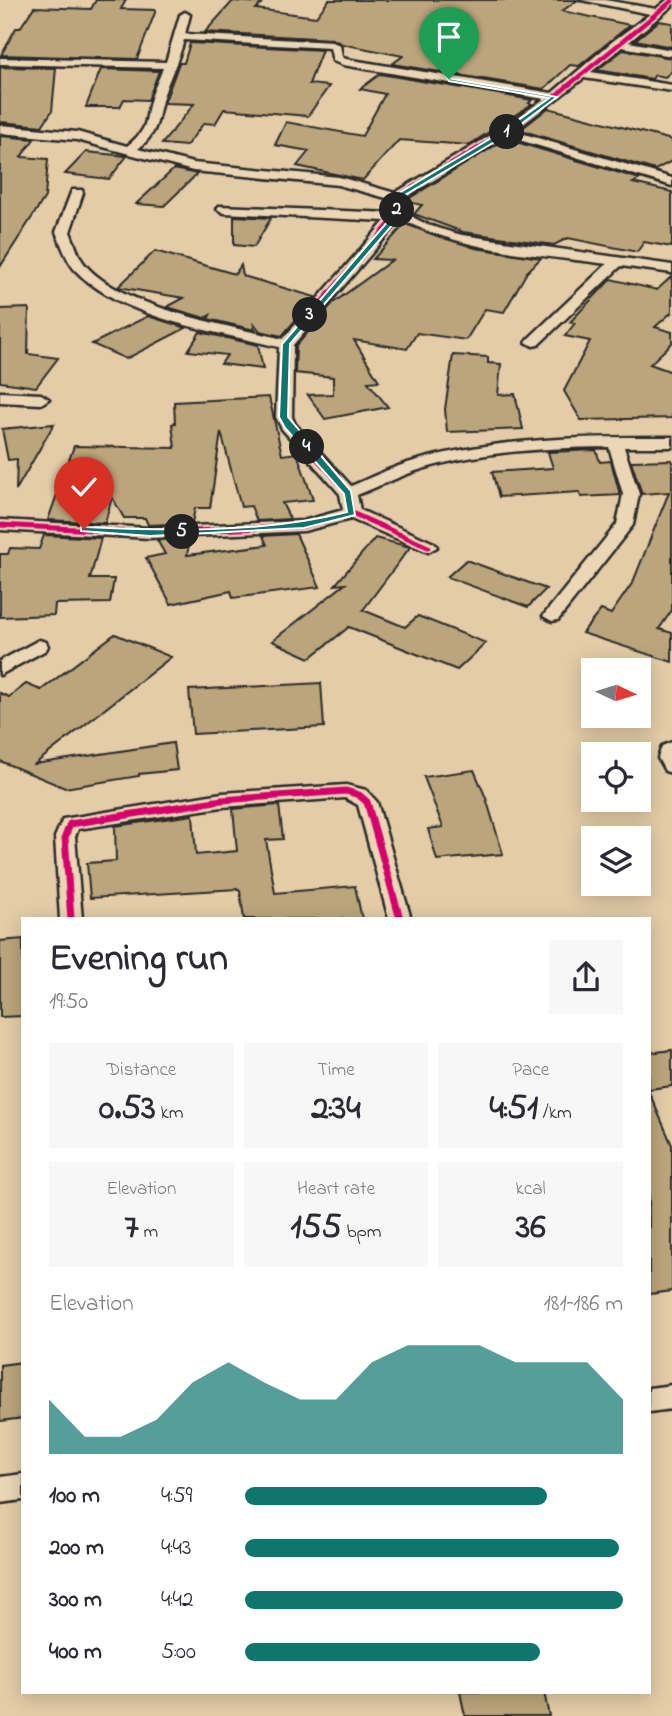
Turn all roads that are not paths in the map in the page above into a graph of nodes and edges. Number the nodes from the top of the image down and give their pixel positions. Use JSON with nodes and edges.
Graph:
{"nodes":[{"id":1,"x":586,"y":0,"type":"edge"},
{"id":2,"x":672,"y":1,"type":"edge"},
{"id":3,"x":657,"y":12,"type":"junction"},
{"id":4,"x":185,"y":15,"type":"dead end"},
{"id":5,"x":180,"y":37,"type":"junction"},
{"id":6,"x":617,"y":43,"type":"junction"},
{"id":7,"x":672,"y":53,"type":"edge"},
{"id":8,"x":0,"y":61,"type":"edge"},
{"id":9,"x":170,"y":65,"type":"junction"},
{"id":10,"x":581,"y":74,"type":"junction"},
{"id":11,"x":672,"y":88,"type":"edge"},
{"id":12,"x":554,"y":97,"type":"junction"},
{"id":13,"x":0,"y":129,"type":"edge"},
{"id":14,"x":505,"y":132,"type":"junction"},
{"id":15,"x":129,"y":150,"type":"junction"},
{"id":16,"x":672,"y":182,"type":"edge"},
{"id":17,"x":78,"y":193,"type":"dead end"},
{"id":18,"x":397,"y":197,"type":"junction"},
{"id":19,"x":224,"y":209,"type":"dead end"},
{"id":20,"x":396,"y":216,"type":"junction"},
{"id":21,"x":617,"y":262,"type":"junction"},
{"id":22,"x":672,"y":269,"type":"edge"},
{"id":23,"x":533,"y":342,"type":"dead end"},
{"id":24,"x":286,"y":344,"type":"junction"},
{"id":25,"x":0,"y":397,"type":"edge"},
{"id":26,"x":41,"y":399,"type":"dead end"},
{"id":27,"x":615,"y":442,"type":"junction"},
{"id":28,"x":672,"y":442,"type":"edge"},
{"id":29,"x":348,"y":493,"type":"junction"},
{"id":30,"x":352,"y":513,"type":"junction"},
{"id":31,"x":0,"y":525,"type":"edge"},
{"id":32,"x":428,"y":547,"type":"dead end"},
{"id":33,"x":552,"y":616,"type":"dead end"},
{"id":34,"x":39,"y":646,"type":"dead end"},
{"id":35,"x":0,"y":669,"type":"edge"},
{"id":36,"x":672,"y":748,"type":"edge"},
{"id":37,"x":672,"y":767,"type":"edge"},
{"id":38,"x":71,"y":917,"type":"edge"},
{"id":39,"x":399,"y":917,"type":"edge"},
{"id":40,"x":672,"y":1397,"type":"edge"},
{"id":41,"x":651,"y":1400,"type":"edge"},
{"id":42,"x":21,"y":1487,"type":"edge"},
{"id":43,"x":0,"y":1490,"type":"edge"}],
"edges":[{"from":1,"to":3,"type":"street"},
{"from":2,"to":3,"type":"street"},
{"from":3,"to":6,"type":"street"},
{"from":4,"to":5,"type":"street"},
{"from":5,"to":9,"type":"street"},
{"from":5,"to":12,"type":"street"},
{"from":6,"to":7,"type":"street"},
{"from":6,"to":10,"type":"street"},
{"from":8,"to":9,"type":"street"},
{"from":9,"to":15,"type":"street"},
{"from":10,"to":11,"type":"street"},
{"from":10,"to":12,"type":"street"},
{"from":12,"to":14,"type":"street"},
{"from":13,"to":15,"type":"street"},
{"from":14,"to":16,"type":"street"},
{"from":14,"to":18,"type":"street"},
{"from":15,"to":18,"type":"street"},
{"from":17,"to":24,"type":"street"},
{"from":18,"to":20,"type":"street"},
{"from":19,"to":20,"type":"street"},
{"from":20,"to":21,"type":"street"},
{"from":20,"to":24,"type":"street"},
{"from":21,"to":22,"type":"street"},
{"from":21,"to":23,"type":"street"},
{"from":24,"to":29,"type":"street"},
{"from":25,"to":26,"type":"street"},
{"from":27,"to":28,"type":"street"},
{"from":27,"to":29,"type":"street"},
{"from":27,"to":33,"type":"street"},
{"from":29,"to":30,"type":"street"},
{"from":30,"to":31,"type":"street"},
{"from":30,"to":32,"type":"street"},
{"from":34,"to":35,"type":"street"},
{"from":36,"to":37,"type":"street"},
{"from":38,"to":39,"type":"street"},
{"from":40,"to":41,"type":"street"},
{"from":42,"to":43,"type":"street"}]}
